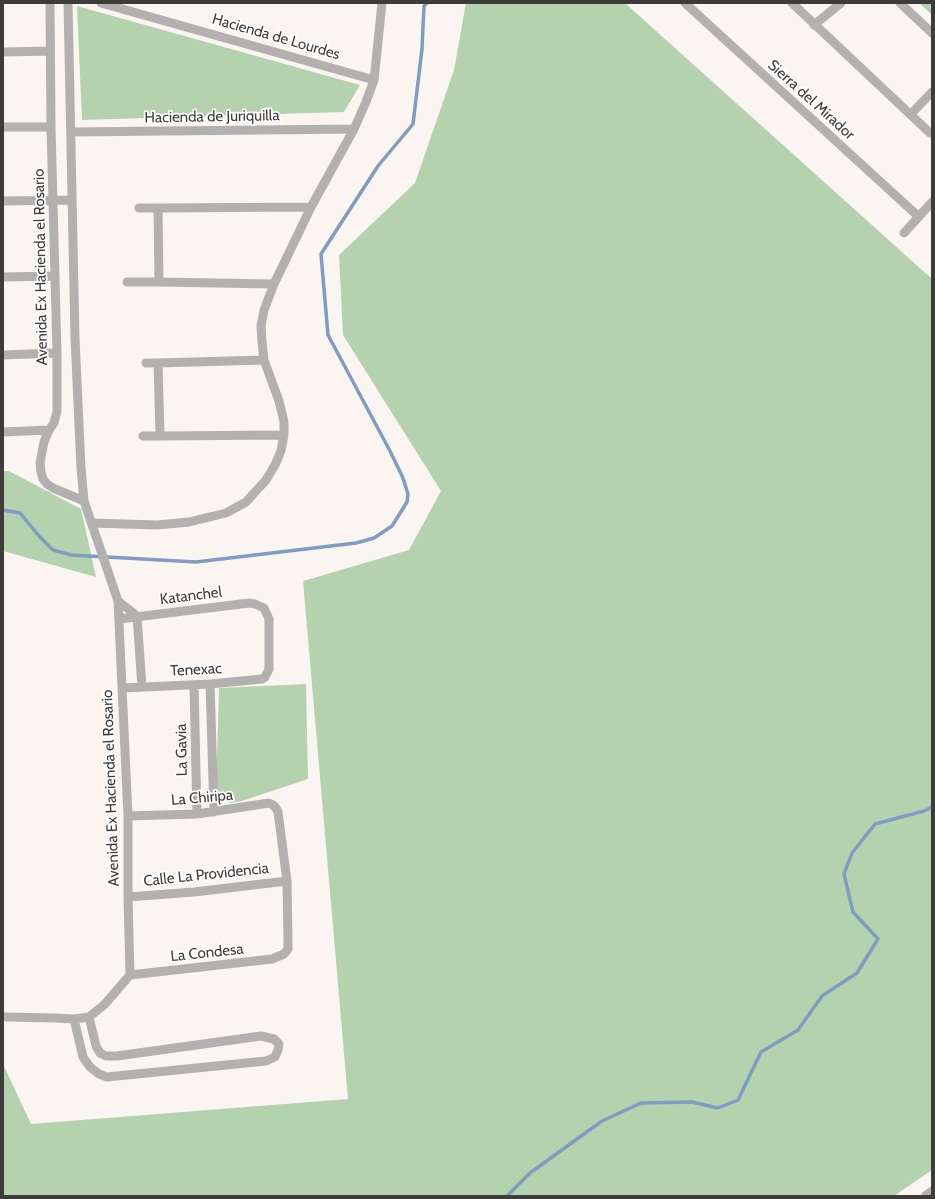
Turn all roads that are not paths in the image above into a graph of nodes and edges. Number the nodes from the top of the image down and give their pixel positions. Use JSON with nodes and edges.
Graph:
{"nodes":[{"id":1,"x":50,"y":3,"type":"edge"},
{"id":2,"x":68,"y":3,"type":"edge"},
{"id":3,"x":101,"y":3,"type":"edge"},
{"id":4,"x":382,"y":3,"type":"edge"},
{"id":5,"x":685,"y":3,"type":"edge"},
{"id":6,"x":792,"y":3,"type":"edge"},
{"id":7,"x":841,"y":3,"type":"edge"},
{"id":8,"x":900,"y":3,"type":"edge"},
{"id":9,"x":814,"y":25,"type":"junction"},
{"id":10,"x":932,"y":33,"type":"edge"},
{"id":11,"x":50,"y":51,"type":"junction"},
{"id":12,"x":3,"y":52,"type":"edge"},
{"id":13,"x":374,"y":80,"type":"junction"},
{"id":14,"x":932,"y":92,"type":"edge"},
{"id":15,"x":911,"y":114,"type":"junction"},
{"id":16,"x":51,"y":127,"type":"junction"},
{"id":17,"x":3,"y":128,"type":"edge"},
{"id":18,"x":354,"y":129,"type":"junction"},
{"id":19,"x":71,"y":132,"type":"junction"},
{"id":20,"x":930,"y":133,"type":"dead end"},
{"id":21,"x":54,"y":200,"type":"junction"},
{"id":22,"x":72,"y":200,"type":"junction"},
{"id":23,"x":3,"y":201,"type":"edge"},
{"id":24,"x":932,"y":202,"type":"edge"},
{"id":25,"x":311,"y":207,"type":"junction"},
{"id":26,"x":139,"y":208,"type":"dead end"},
{"id":27,"x":158,"y":208,"type":"junction"},
{"id":28,"x":919,"y":217,"type":"junction"},
{"id":29,"x":904,"y":233,"type":"dead end"},
{"id":30,"x":55,"y":276,"type":"junction"},
{"id":31,"x":3,"y":277,"type":"edge"},
{"id":32,"x":127,"y":282,"type":"dead end"},
{"id":33,"x":159,"y":282,"type":"junction"},
{"id":34,"x":274,"y":284,"type":"junction"},
{"id":35,"x":57,"y":353,"type":"junction"},
{"id":36,"x":3,"y":355,"type":"edge"},
{"id":37,"x":264,"y":360,"type":"junction"},
{"id":38,"x":146,"y":363,"type":"dead end"},
{"id":39,"x":158,"y":363,"type":"junction"},
{"id":40,"x":49,"y":430,"type":"junction"},
{"id":41,"x":3,"y":432,"type":"edge"},
{"id":42,"x":143,"y":436,"type":"dead end"},
{"id":43,"x":160,"y":436,"type":"junction"},
{"id":44,"x":284,"y":436,"type":"junction"},
{"id":45,"x":84,"y":501,"type":"junction"},
{"id":46,"x":92,"y":523,"type":"junction"},
{"id":47,"x":118,"y":601,"type":"junction"},
{"id":48,"x":137,"y":616,"type":"junction"},
{"id":49,"x":119,"y":619,"type":"junction"},
{"id":50,"x":267,"y":673,"type":"joint"},
{"id":51,"x":210,"y":684,"type":"junction"},
{"id":52,"x":194,"y":685,"type":"junction"},
{"id":53,"x":142,"y":687,"type":"junction"},
{"id":54,"x":123,"y":688,"type":"junction"},
{"id":55,"x":214,"y":812,"type":"junction"},
{"id":56,"x":198,"y":814,"type":"junction"},
{"id":57,"x":128,"y":816,"type":"junction"},
{"id":58,"x":287,"y":880,"type":"junction"},
{"id":59,"x":128,"y":897,"type":"junction"},
{"id":60,"x":130,"y":975,"type":"junction"},
{"id":61,"x":6,"y":1017,"type":"dead end"},
{"id":62,"x":89,"y":1017,"type":"junction"},
{"id":63,"x":74,"y":1019,"type":"junction"},
{"id":64,"x":96,"y":1046,"type":"junction"},
{"id":65,"x":83,"y":1057,"type":"junction"},
{"id":66,"x":932,"y":1192,"type":"edge"},
{"id":67,"x":926,"y":1196,"type":"edge"}],
"edges":[{"from":1,"to":11,"type":"street","name":"Avenida Ex Hacienda el Rosario"},
{"from":2,"to":19,"type":"street","name":"Avenida Ex Hacienda el Rosario"},
{"from":3,"to":13,"type":"street","name":"Hacienda de Lourdes"},
{"from":4,"to":13,"type":"street"},
{"from":5,"to":28,"type":"street","name":"Sierra del Mirador"},
{"from":6,"to":9,"type":"street"},
{"from":7,"to":9,"type":"street"},
{"from":8,"to":10,"type":"street"},
{"from":9,"to":15,"type":"street"},
{"from":11,"to":12,"type":"street"},
{"from":11,"to":16,"type":"street","name":"Avenida Ex Hacienda el Rosario"},
{"from":13,"to":18,"type":"street"},
{"from":14,"to":15,"type":"street"},
{"from":15,"to":20,"type":"street"},
{"from":16,"to":17,"type":"street"},
{"from":16,"to":21,"type":"street","name":"Avenida Ex Hacienda el Rosario"},
{"from":18,"to":19,"type":"street","name":"Hacienda de Juriquilla"},
{"from":18,"to":25,"type":"street"},
{"from":19,"to":22,"type":"street","name":"Avenida Ex Hacienda el Rosario"},
{"from":21,"to":22,"type":"street"},
{"from":21,"to":23,"type":"street"},
{"from":21,"to":30,"type":"street","name":"Avenida Ex Hacienda el Rosario"},
{"from":22,"to":45,"type":"street","name":"Avenida Ex Hacienda el Rosario"},
{"from":24,"to":28,"type":"street"},
{"from":25,"to":27,"type":"street"},
{"from":25,"to":34,"type":"street"},
{"from":26,"to":27,"type":"street"},
{"from":27,"to":33,"type":"street"},
{"from":28,"to":29,"type":"street"},
{"from":30,"to":31,"type":"street"},
{"from":30,"to":35,"type":"street","name":"Avenida Ex Hacienda el Rosario"},
{"from":32,"to":33,"type":"street"},
{"from":33,"to":34,"type":"street"},
{"from":34,"to":37,"type":"street"},
{"from":35,"to":36,"type":"street"},
{"from":35,"to":40,"type":"street","name":"Avenida Ex Hacienda el Rosario"},
{"from":37,"to":39,"type":"street"},
{"from":37,"to":44,"type":"street"},
{"from":38,"to":39,"type":"street"},
{"from":39,"to":43,"type":"street"},
{"from":40,"to":41,"type":"street"},
{"from":40,"to":45,"type":"street","name":"Avenida Ex Hacienda el Rosario"},
{"from":42,"to":43,"type":"street"},
{"from":43,"to":44,"type":"street"},
{"from":44,"to":46,"type":"street"},
{"from":45,"to":46,"type":"street","name":"Avenida Ex Hacienda el Rosario"},
{"from":46,"to":47,"type":"street","name":"Avenida Ex Hacienda el Rosario"},
{"from":47,"to":48,"type":"street"},
{"from":47,"to":49,"type":"street","name":"Avenida Ex Hacienda el Rosario"},
{"from":48,"to":49,"type":"street","name":"Katanchel"},
{"from":48,"to":50,"type":"street","name":"Katanchel"},
{"from":48,"to":53,"type":"street"},
{"from":49,"to":54,"type":"street","name":"Avenida Ex Hacienda el Rosario"},
{"from":50,"to":51,"type":"street","name":"Tenexac"},
{"from":51,"to":52,"type":"street","name":"Tenexac"},
{"from":51,"to":55,"type":"street","name":"La Gavia"},
{"from":52,"to":53,"type":"street","name":"Tenexac"},
{"from":52,"to":56,"type":"street","name":"La Gavia"},
{"from":53,"to":54,"type":"street","name":"Tenexac"},
{"from":54,"to":57,"type":"street","name":"Avenida Ex Hacienda el Rosario"},
{"from":55,"to":56,"type":"street","name":"La Chiripa"},
{"from":55,"to":58,"type":"street","name":"La Chiripa"},
{"from":56,"to":57,"type":"street","name":"La Chiripa"},
{"from":57,"to":59,"type":"street","name":"Avenida Ex Hacienda el Rosario"},
{"from":58,"to":59,"type":"street","name":"Calle La Providencia"},
{"from":58,"to":60,"type":"street","name":"La Condesa"},
{"from":59,"to":60,"type":"street","name":"Avenida Ex Hacienda el Rosario"},
{"from":60,"to":62,"type":"street"},
{"from":61,"to":63,"type":"street"},
{"from":62,"to":63,"type":"street"},
{"from":62,"to":64,"type":"street"},
{"from":63,"to":65,"type":"street"},
{"from":64,"to":65,"type":"street"},
{"from":64,"to":65,"type":"street"},
{"from":66,"to":67,"type":"street"}]}
